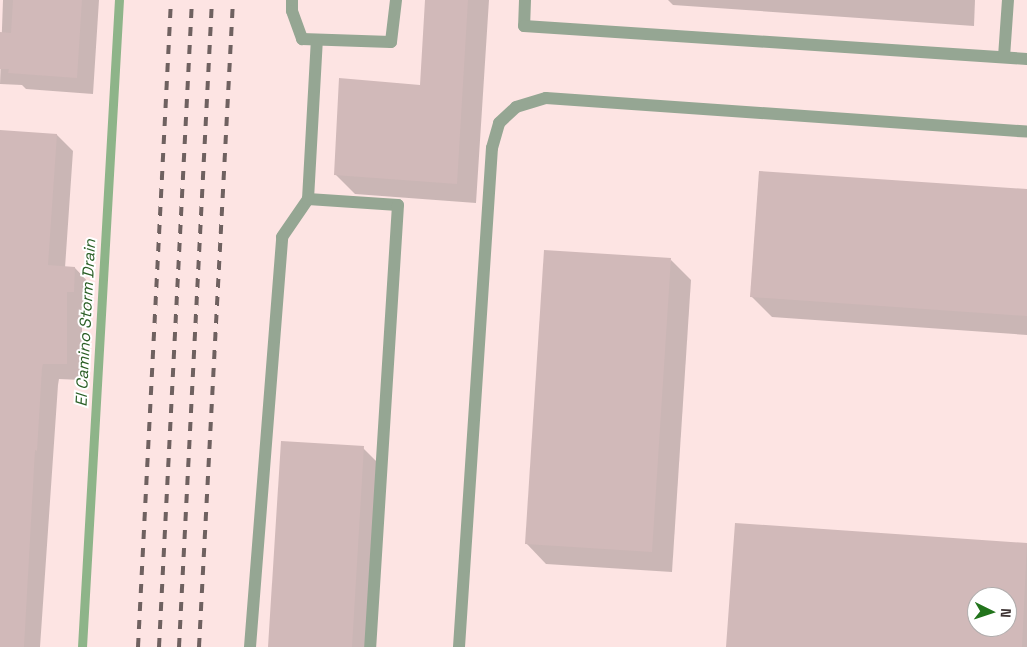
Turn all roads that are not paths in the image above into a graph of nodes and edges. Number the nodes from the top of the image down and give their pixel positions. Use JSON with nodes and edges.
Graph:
{"nodes":[{"id":1,"x":292,"y":0,"type":"edge"},
{"id":2,"x":396,"y":0,"type":"edge"},
{"id":3,"x":526,"y":0,"type":"edge"},
{"id":4,"x":1008,"y":0,"type":"edge"},
{"id":5,"x":317,"y":40,"type":"junction"},
{"id":6,"x":1004,"y":58,"type":"junction"},
{"id":7,"x":1027,"y":59,"type":"edge"},
{"id":8,"x":1027,"y":132,"type":"edge"},
{"id":9,"x":308,"y":199,"type":"junction"},
{"id":10,"x":250,"y":647,"type":"edge"},
{"id":11,"x":370,"y":647,"type":"edge"},
{"id":12,"x":460,"y":647,"type":"edge"}],
"edges":[{"from":1,"to":5,"type":"lane"},
{"from":2,"to":5,"type":"lane"},
{"from":3,"to":6,"type":"lane"},
{"from":4,"to":6,"type":"lane"},
{"from":5,"to":9,"type":"lane"},
{"from":6,"to":7,"type":"lane"},
{"from":8,"to":12,"type":"lane"},
{"from":9,"to":10,"type":"lane"},
{"from":9,"to":11,"type":"lane"}]}
